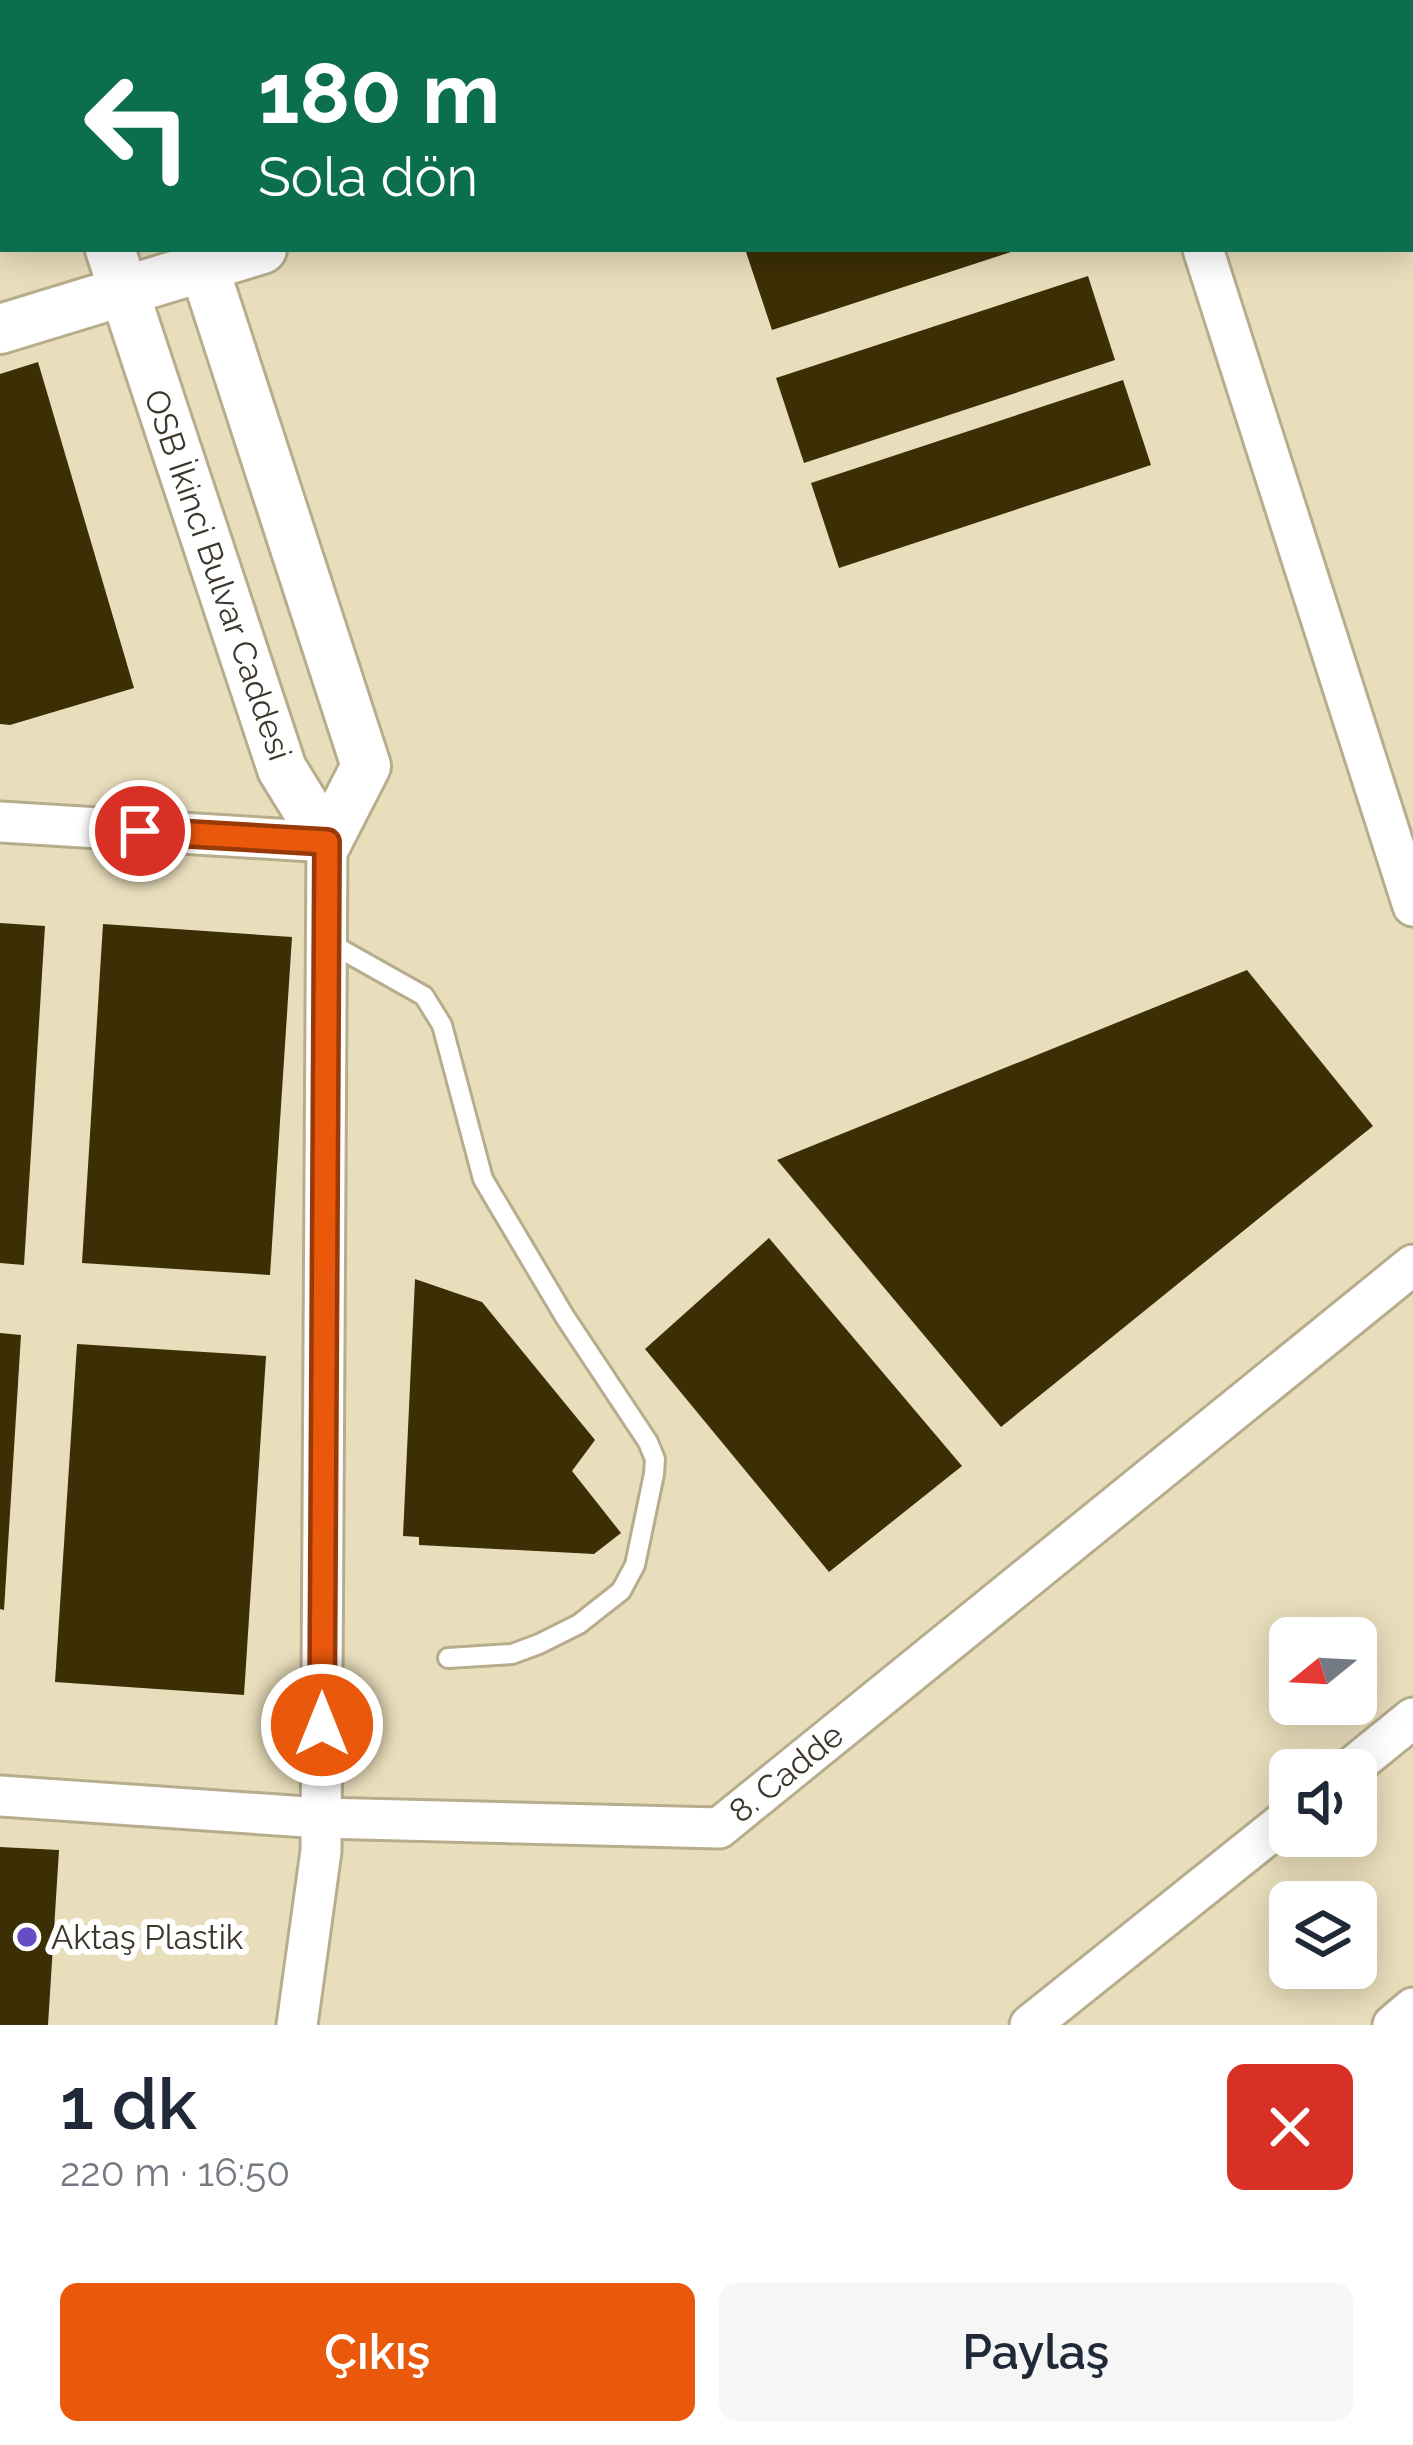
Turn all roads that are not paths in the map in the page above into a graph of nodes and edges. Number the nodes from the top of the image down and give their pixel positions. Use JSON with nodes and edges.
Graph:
{"nodes":[{"id":1,"x":241,"y":252,"type":"edge"},
{"id":2,"x":1204,"y":252,"type":"edge"},
{"id":3,"x":200,"y":258,"type":"edge"},
{"id":4,"x":116,"y":271,"type":"edge"},
{"id":5,"x":0,"y":329,"type":"edge"},
{"id":6,"x":0,"y":822,"type":"edge"},
{"id":7,"x":327,"y":842,"type":"junction"},
{"id":8,"x":1413,"y":906,"type":"edge"},
{"id":9,"x":326,"y":941,"type":"junction"},
{"id":10,"x":1413,"y":1265,"type":"edge"},
{"id":11,"x":448,"y":1658,"type":"dead end"},
{"id":12,"x":1413,"y":1718,"type":"edge"},
{"id":13,"x":1374,"y":1749,"type":"edge"},
{"id":14,"x":0,"y":1796,"type":"edge"},
{"id":15,"x":321,"y":1818,"type":"junction"},
{"id":16,"x":1269,"y":1834,"type":"edge"},
{"id":17,"x":1413,"y":2008,"type":"edge"},
{"id":18,"x":297,"y":2025,"type":"edge"},
{"id":19,"x":1030,"y":2025,"type":"edge"},
{"id":20,"x":1393,"y":2025,"type":"edge"}],
"edges":[{"from":1,"to":3,"type":"street"},
{"from":2,"to":8,"type":"street"},
{"from":3,"to":4,"type":"street"},
{"from":3,"to":7,"type":"street"},
{"from":4,"to":5,"type":"street"},
{"from":4,"to":7,"type":"street","name":"OSB İkinci Bulvar Caddesi"},
{"from":6,"to":7,"type":"street"},
{"from":7,"to":9,"type":"street"},
{"from":9,"to":11,"type":"lane"},
{"from":9,"to":15,"type":"street"},
{"from":10,"to":15,"type":"street","name":"8. Cadde"},
{"from":12,"to":13,"type":"street"},
{"from":14,"to":15,"type":"street","name":"8. Cadde"},
{"from":15,"to":18,"type":"street"},
{"from":16,"to":19,"type":"street"},
{"from":17,"to":20,"type":"street"}]}
